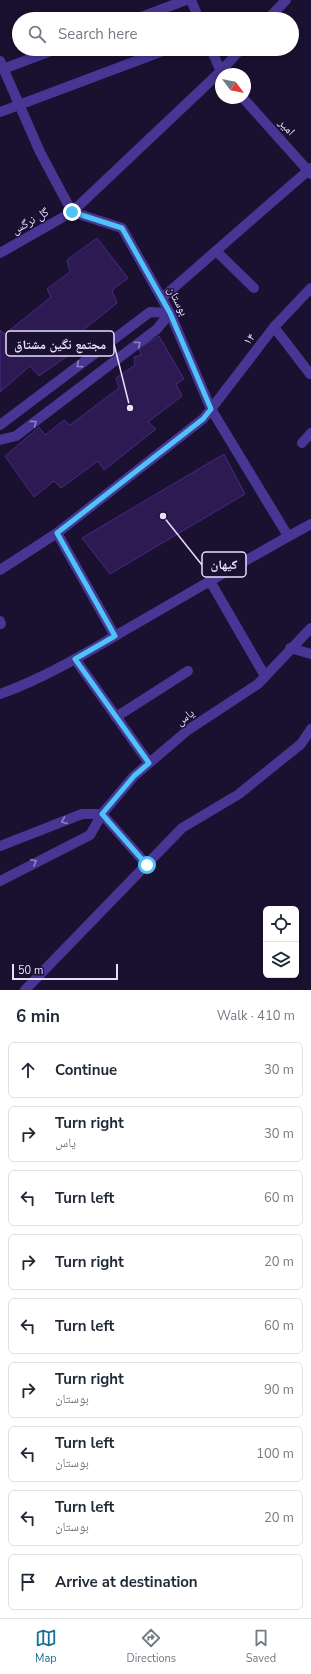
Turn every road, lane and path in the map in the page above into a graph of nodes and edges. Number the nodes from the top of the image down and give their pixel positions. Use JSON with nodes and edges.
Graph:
{"nodes":[{"id":1,"x":186,"y":0,"type":"edge"},
{"id":2,"x":191,"y":0,"type":"edge"},
{"id":3,"x":286,"y":0,"type":"edge"},
{"id":4,"x":154,"y":12,"type":"edge"},
{"id":5,"x":196,"y":12,"type":"edge"},
{"id":6,"x":275,"y":12,"type":"edge"},
{"id":7,"x":32,"y":56,"type":"edge"},
{"id":8,"x":150,"y":56,"type":"edge"},
{"id":9,"x":214,"y":56,"type":"edge"},
{"id":10,"x":235,"y":56,"type":"edge"},
{"id":11,"x":2,"y":65,"type":"edge"},
{"id":12,"x":219,"y":68,"type":"edge"},
{"id":13,"x":225,"y":68,"type":"edge"},
{"id":14,"x":215,"y":79,"type":"edge"},
{"id":15,"x":249,"y":104,"type":"edge"},
{"id":16,"x":19,"y":106,"type":"junction"},
{"id":17,"x":0,"y":112,"type":"edge"},
{"id":18,"x":310,"y":171,"type":"edge"},
{"id":19,"x":72,"y":212,"type":"junction"},
{"id":20,"x":216,"y":251,"type":"junction"},
{"id":21,"x":0,"y":253,"type":"edge"},
{"id":22,"x":254,"y":288,"type":"dead end"},
{"id":23,"x":311,"y":288,"type":"edge"},
{"id":24,"x":162,"y":298,"type":"junction"},
{"id":25,"x":170,"y":313,"type":"junction"},
{"id":26,"x":274,"y":327,"type":"junction"},
{"id":27,"x":310,"y":374,"type":"edge"},
{"id":28,"x":211,"y":409,"type":"junction"},
{"id":29,"x":0,"y":425,"type":"edge"},
{"id":30,"x":311,"y":434,"type":"edge"},
{"id":31,"x":0,"y":440,"type":"edge"},
{"id":32,"x":302,"y":443,"type":"dead end"},
{"id":33,"x":311,"y":524,"type":"edge"},
{"id":34,"x":57,"y":533,"type":"junction"},
{"id":35,"x":288,"y":536,"type":"junction"},
{"id":36,"x":0,"y":570,"type":"edge"},
{"id":37,"x":210,"y":581,"type":"junction"},
{"id":38,"x":311,"y":628,"type":"edge"},
{"id":39,"x":115,"y":636,"type":"junction"},
{"id":40,"x":290,"y":648,"type":"junction"},
{"id":41,"x":311,"y":654,"type":"edge"},
{"id":42,"x":75,"y":659,"type":"junction"},
{"id":43,"x":188,"y":671,"type":"dead end"},
{"id":44,"x":265,"y":676,"type":"junction"},
{"id":45,"x":0,"y":694,"type":"edge"},
{"id":46,"x":116,"y":717,"type":"junction"},
{"id":47,"x":311,"y":729,"type":"edge"},
{"id":48,"x":149,"y":763,"type":"junction"},
{"id":49,"x":102,"y":814,"type":"junction"},
{"id":50,"x":0,"y":846,"type":"edge"},
{"id":51,"x":147,"y":865,"type":"junction"},
{"id":52,"x":0,"y":881,"type":"edge"},
{"id":53,"x":28,"y":989,"type":"edge"}],
"edges":[{"from":1,"to":4,"type":"street"},
{"from":2,"to":5,"type":"street"},
{"from":3,"to":6,"type":"street"},
{"from":7,"to":11,"type":"street"},
{"from":8,"to":16,"type":"street"},
{"from":9,"to":12,"type":"street"},
{"from":10,"to":13,"type":"street","name":"گل نرگس"},
{"from":11,"to":16,"type":"street"},
{"from":14,"to":19,"type":"street","name":"گل نرگس"},
{"from":15,"to":18,"type":"street","name":"امیر"},
{"from":16,"to":17,"type":"street"},
{"from":16,"to":19,"type":"street"},
{"from":18,"to":20,"type":"street"},
{"from":19,"to":21,"type":"street","name":"گل نرگس"},
{"from":19,"to":24,"type":"street","name":"بوستان"},
{"from":20,"to":22,"type":"street"},
{"from":20,"to":24,"type":"street"},
{"from":23,"to":26,"type":"street","name":"۱۴"},
{"from":24,"to":25,"type":"street","name":"بوستان"},
{"from":25,"to":28,"type":"street","name":"بوستان"},
{"from":25,"to":29,"type":"street","one_way":true},
{"from":31,"to":25,"type":"street","one_way":true},
{"from":26,"to":27,"type":"street"},
{"from":26,"to":28,"type":"street","name":"۱۴"},
{"from":28,"to":34,"type":"street"},
{"from":28,"to":35,"type":"street","name":"بوستان"},
{"from":30,"to":32,"type":"street"},
{"from":33,"to":35,"type":"street"},
{"from":34,"to":36,"type":"street"},
{"from":34,"to":39,"type":"street"},
{"from":35,"to":37,"type":"street"},
{"from":37,"to":39,"type":"street"},
{"from":37,"to":44,"type":"street"},
{"from":38,"to":40,"type":"street","name":"یاس"},
{"from":39,"to":42,"type":"street"},
{"from":40,"to":41,"type":"street"},
{"from":40,"to":44,"type":"street","name":"یاس"},
{"from":42,"to":45,"type":"street"},
{"from":42,"to":46,"type":"street"},
{"from":43,"to":46,"type":"street"},
{"from":44,"to":48,"type":"street","name":"یاس"},
{"from":46,"to":48,"type":"street"},
{"from":47,"to":51,"type":"street"},
{"from":48,"to":49,"type":"street","name":"یاس"},
{"from":49,"to":50,"type":"street","one_way":true},
{"from":49,"to":51,"type":"street"},
{"from":52,"to":49,"type":"street","name":"یاس","one_way":true},
{"from":51,"to":53,"type":"street"}]}
